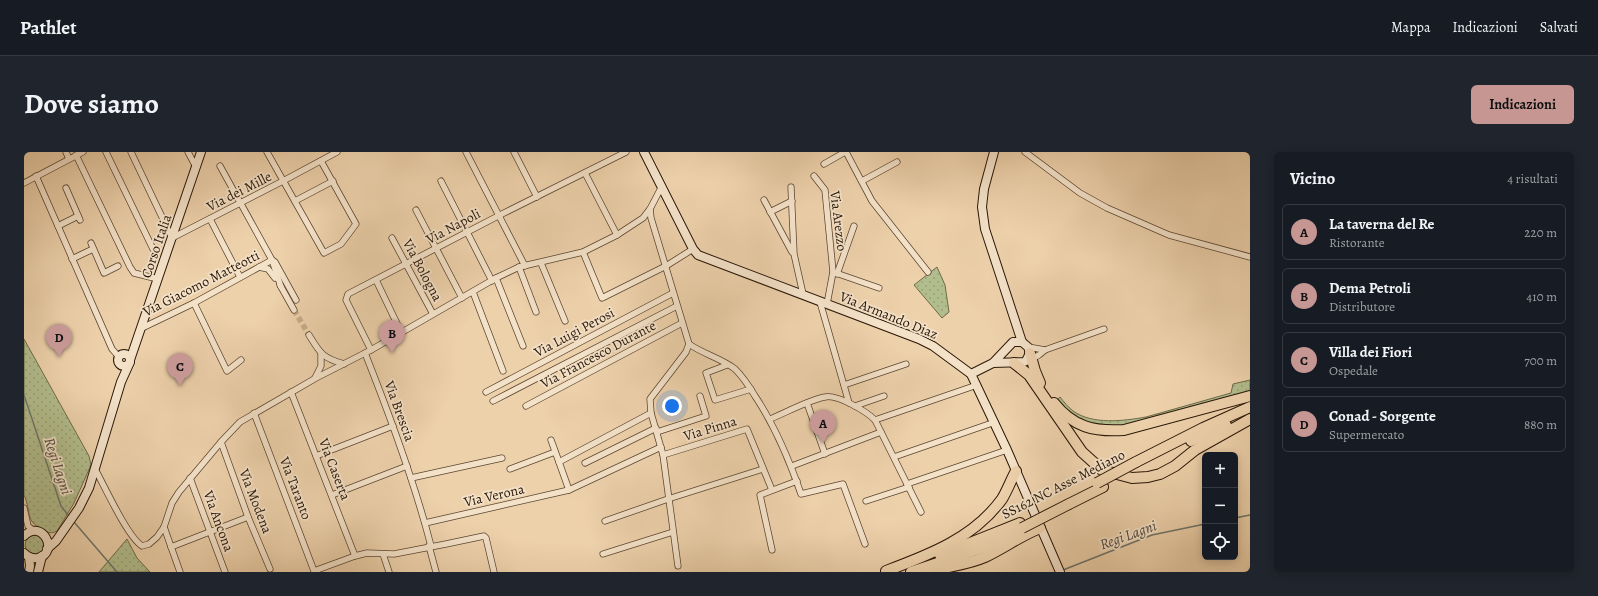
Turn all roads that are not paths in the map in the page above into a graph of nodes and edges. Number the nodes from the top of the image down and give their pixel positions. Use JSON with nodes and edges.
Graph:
{"nodes":[{"id":1,"x":66,"y":152,"type":"edge"},
{"id":2,"x":83,"y":152,"type":"edge"},
{"id":3,"x":106,"y":152,"type":"edge"},
{"id":4,"x":131,"y":152,"type":"edge"},
{"id":5,"x":188,"y":152,"type":"edge"},
{"id":6,"x":201,"y":152,"type":"edge"},
{"id":7,"x":267,"y":152,"type":"edge"},
{"id":8,"x":337,"y":152,"type":"edge"},
{"id":9,"x":466,"y":152,"type":"edge"},
{"id":10,"x":514,"y":152,"type":"edge"},
{"id":11,"x":626,"y":152,"type":"edge"},
{"id":12,"x":644,"y":152,"type":"edge"},
{"id":13,"x":846,"y":152,"type":"edge"},
{"id":14,"x":1025,"y":152,"type":"edge"},
{"id":15,"x":992,"y":154,"type":"edge"},
{"id":16,"x":76,"y":155,"type":"junction"},
{"id":17,"x":69,"y":158,"type":"junction"},
{"id":18,"x":321,"y":161,"type":"junction"},
{"id":19,"x":896,"y":162,"type":"dead end"},
{"id":20,"x":824,"y":164,"type":"dead end"},
{"id":21,"x":220,"y":166,"type":"dead end"},
{"id":22,"x":196,"y":167,"type":"junction"},
{"id":23,"x":585,"y":173,"type":"junction"},
{"id":24,"x":36,"y":176,"type":"junction"},
{"id":25,"x":814,"y":176,"type":"dead end"},
{"id":26,"x":333,"y":181,"type":"junction"},
{"id":27,"x":441,"y":181,"type":"dead end"},
{"id":28,"x":862,"y":181,"type":"junction"},
{"id":29,"x":283,"y":182,"type":"junction"},
{"id":30,"x":24,"y":183,"type":"edge"},
{"id":31,"x":662,"y":186,"type":"junction"},
{"id":32,"x":791,"y":187,"type":"dead end"},
{"id":33,"x":66,"y":188,"type":"dead end"},
{"id":34,"x":537,"y":197,"type":"junction"},
{"id":35,"x":764,"y":200,"type":"dead end"},
{"id":36,"x":294,"y":201,"type":"junction"},
{"id":37,"x":792,"y":201,"type":"junction"},
{"id":38,"x":241,"y":204,"type":"junction"},
{"id":39,"x":650,"y":209,"type":"junction"},
{"id":40,"x":416,"y":210,"type":"dead end"},
{"id":41,"x":770,"y":212,"type":"junction"},
{"id":42,"x":500,"y":215,"type":"junction"},
{"id":43,"x":210,"y":219,"type":"junction"},
{"id":44,"x":58,"y":226,"type":"junction"},
{"id":45,"x":854,"y":226,"type":"dead end"},
{"id":46,"x":468,"y":232,"type":"junction"},
{"id":47,"x":617,"y":235,"type":"junction"},
{"id":48,"x":172,"y":238,"type":"junction"},
{"id":49,"x":392,"y":238,"type":"dead end"},
{"id":50,"x":91,"y":243,"type":"dead end"},
{"id":51,"x":437,"y":248,"type":"junction"},
{"id":52,"x":93,"y":249,"type":"junction"},
{"id":53,"x":153,"y":249,"type":"dead end"},
{"id":54,"x":693,"y":249,"type":"junction"},
{"id":55,"x":583,"y":252,"type":"junction"},
{"id":56,"x":794,"y":254,"type":"junction"},
{"id":57,"x":1250,"y":258,"type":"edge"},
{"id":58,"x":72,"y":259,"type":"junction"},
{"id":59,"x":272,"y":260,"type":"junction"},
{"id":60,"x":541,"y":263,"type":"junction"},
{"id":61,"x":406,"y":264,"type":"junction"},
{"id":62,"x":118,"y":266,"type":"dead end"},
{"id":63,"x":666,"y":266,"type":"junction"},
{"id":64,"x":259,"y":267,"type":"junction"},
{"id":65,"x":522,"y":267,"type":"junction"},
{"id":66,"x":928,"y":272,"type":"dead end"},
{"id":67,"x":835,"y":273,"type":"junction"},
{"id":68,"x":240,"y":277,"type":"junction"},
{"id":69,"x":494,"y":279,"type":"junction"},
{"id":70,"x":158,"y":280,"type":"junction"},
{"id":71,"x":376,"y":280,"type":"junction"},
{"id":72,"x":281,"y":287,"type":"junction"},
{"id":73,"x":879,"y":288,"type":"dead end"},
{"id":74,"x":473,"y":292,"type":"junction"},
{"id":75,"x":673,"y":293,"type":"junction"},
{"id":76,"x":803,"y":294,"type":"junction"},
{"id":77,"x":462,"y":298,"type":"junction"},
{"id":78,"x":296,"y":300,"type":"dead end"},
{"id":79,"x":194,"y":303,"type":"junction"},
{"id":80,"x":824,"y":303,"type":"junction"},
{"id":81,"x":677,"y":306,"type":"junction"},
{"id":82,"x":294,"y":310,"type":"tunnel mouth"},
{"id":83,"x":536,"y":312,"type":"dead end"},
{"id":84,"x":433,"y":314,"type":"junction"},
{"id":85,"x":1013,"y":316,"type":"junction"},
{"id":86,"x":565,"y":321,"type":"dead end"},
{"id":87,"x":682,"y":323,"type":"junction"},
{"id":88,"x":142,"y":328,"type":"junction"},
{"id":89,"x":1104,"y":330,"type":"dead end"},
{"id":90,"x":401,"y":332,"type":"junction"},
{"id":91,"x":309,"y":335,"type":"tunnel mouth"},
{"id":92,"x":689,"y":344,"type":"junction"},
{"id":93,"x":523,"y":346,"type":"dead end"},
{"id":94,"x":1008,"y":347,"type":"junction"},
{"id":95,"x":371,"y":350,"type":"junction"},
{"id":96,"x":1045,"y":350,"type":"junction"},
{"id":97,"x":1028,"y":352,"type":"junction"},
{"id":98,"x":365,"y":353,"type":"junction"},
{"id":99,"x":320,"y":354,"type":"junction"},
{"id":100,"x":125,"y":359,"type":"junction"},
{"id":101,"x":241,"y":360,"type":"dead end"},
{"id":102,"x":993,"y":363,"type":"junction"},
{"id":103,"x":1014,"y":363,"type":"junction"},
{"id":104,"x":344,"y":364,"type":"junction"},
{"id":105,"x":906,"y":364,"type":"dead end"},
{"id":106,"x":727,"y":365,"type":"junction"},
{"id":107,"x":503,"y":371,"type":"dead end"},
{"id":108,"x":971,"y":374,"type":"junction"},
{"id":109,"x":314,"y":379,"type":"junction"},
{"id":110,"x":844,"y":385,"type":"junction"},
{"id":111,"x":977,"y":385,"type":"junction"},
{"id":112,"x":751,"y":389,"type":"junction"},
{"id":113,"x":291,"y":392,"type":"junction"},
{"id":114,"x":486,"y":392,"type":"dead end"},
{"id":115,"x":700,"y":396,"type":"dead end"},
{"id":116,"x":884,"y":396,"type":"dead end"},
{"id":117,"x":1250,"y":396,"type":"edge"},
{"id":118,"x":493,"y":401,"type":"dead end"},
{"id":119,"x":807,"y":403,"type":"junction"},
{"id":120,"x":849,"y":403,"type":"junction"},
{"id":121,"x":526,"y":406,"type":"dead end"},
{"id":122,"x":855,"y":406,"type":"junction"},
{"id":123,"x":1250,"y":407,"type":"edge"},
{"id":124,"x":254,"y":413,"type":"junction"},
{"id":125,"x":650,"y":413,"type":"junction"},
{"id":126,"x":1250,"y":414,"type":"edge"},
{"id":127,"x":770,"y":419,"type":"junction"},
{"id":128,"x":1250,"y":419,"type":"edge"},
{"id":129,"x":875,"y":420,"type":"junction"},
{"id":130,"x":994,"y":422,"type":"junction"},
{"id":131,"x":393,"y":426,"type":"junction"},
{"id":132,"x":656,"y":430,"type":"junction"},
{"id":133,"x":881,"y":432,"type":"junction"},
{"id":134,"x":551,"y":440,"type":"dead end"},
{"id":135,"x":221,"y":442,"type":"junction"},
{"id":136,"x":661,"y":447,"type":"junction"},
{"id":137,"x":1007,"y":450,"type":"junction"},
{"id":138,"x":555,"y":452,"type":"junction"},
{"id":139,"x":825,"y":454,"type":"junction"},
{"id":140,"x":663,"y":455,"type":"junction"},
{"id":141,"x":316,"y":456,"type":"junction"},
{"id":142,"x":894,"y":457,"type":"junction"},
{"id":143,"x":502,"y":458,"type":"dead end"},
{"id":144,"x":559,"y":462,"type":"junction"},
{"id":145,"x":585,"y":463,"type":"dead end"},
{"id":146,"x":1137,"y":465,"type":"junction"},
{"id":147,"x":407,"y":466,"type":"junction"},
{"id":148,"x":792,"y":466,"type":"junction"},
{"id":149,"x":95,"y":469,"type":"junction"},
{"id":150,"x":510,"y":469,"type":"dead end"},
{"id":151,"x":763,"y":469,"type":"junction"},
{"id":152,"x":1016,"y":471,"type":"junction"},
{"id":153,"x":190,"y":478,"type":"junction"},
{"id":154,"x":411,"y":478,"type":"junction"},
{"id":155,"x":797,"y":481,"type":"junction"},
{"id":156,"x":908,"y":485,"type":"junction"},
{"id":157,"x":569,"y":490,"type":"junction"},
{"id":158,"x":772,"y":490,"type":"junction"},
{"id":159,"x":332,"y":495,"type":"junction"},
{"id":160,"x":668,"y":499,"type":"junction"},
{"id":161,"x":866,"y":501,"type":"dead end"},
{"id":162,"x":24,"y":508,"type":"edge"},
{"id":163,"x":921,"y":512,"type":"dead end"},
{"id":164,"x":248,"y":517,"type":"junction"},
{"id":165,"x":605,"y":522,"type":"dead end"},
{"id":166,"x":425,"y":523,"type":"junction"},
{"id":167,"x":1021,"y":526,"type":"junction"},
{"id":168,"x":164,"y":527,"type":"junction"},
{"id":169,"x":1040,"y":528,"type":"junction"},
{"id":170,"x":34,"y":531,"type":"junction"},
{"id":171,"x":210,"y":532,"type":"junction"},
{"id":172,"x":673,"y":532,"type":"junction"},
{"id":173,"x":61,"y":533,"type":"junction"},
{"id":174,"x":24,"y":536,"type":"edge"},
{"id":175,"x":46,"y":537,"type":"junction"},
{"id":176,"x":865,"y":544,"type":"dead end"},
{"id":177,"x":430,"y":546,"type":"junction"},
{"id":178,"x":171,"y":547,"type":"junction"},
{"id":179,"x":772,"y":550,"type":"dead end"},
{"id":180,"x":45,"y":553,"type":"junction"},
{"id":181,"x":383,"y":554,"type":"junction"},
{"id":182,"x":603,"y":554,"type":"dead end"},
{"id":183,"x":26,"y":555,"type":"edge"},
{"id":184,"x":355,"y":556,"type":"junction"},
{"id":185,"x":678,"y":566,"type":"dead end"},
{"id":186,"x":270,"y":569,"type":"dead end"},
{"id":187,"x":29,"y":572,"type":"edge"},
{"id":188,"x":38,"y":572,"type":"edge"},
{"id":189,"x":180,"y":572,"type":"edge"},
{"id":190,"x":225,"y":572,"type":"edge"},
{"id":191,"x":389,"y":572,"type":"edge"},
{"id":192,"x":436,"y":572,"type":"edge"},
{"id":193,"x":494,"y":572,"type":"edge"},
{"id":194,"x":884,"y":572,"type":"edge"},
{"id":195,"x":911,"y":572,"type":"edge"},
{"id":196,"x":925,"y":572,"type":"edge"},
{"id":197,"x":1060,"y":572,"type":"edge"}],
"edges":[{"from":1,"to":17,"type":"street"},
{"from":2,"to":16,"type":"street"},
{"from":3,"to":53,"type":"street"},
{"from":4,"to":48,"type":"street"},
{"from":5,"to":22,"type":"street"},
{"from":6,"to":22,"type":"main road","name":"Corso Italia"},
{"from":7,"to":29,"type":"street"},
{"from":8,"to":18,"type":"street","name":"Via dei Mille"},
{"from":9,"to":42,"type":"street"},
{"from":10,"to":34,"type":"street"},
{"from":11,"to":23,"type":"street","name":"Via Napoli"},
{"from":12,"to":31,"type":"main road"},
{"from":13,"to":20,"type":"street"},
{"from":13,"to":28,"type":"street"},
{"from":14,"to":57,"type":"street"},
{"from":15,"to":85,"type":"main road"},
{"from":16,"to":17,"type":"street"},
{"from":16,"to":70,"type":"street"},
{"from":17,"to":24,"type":"street"},
{"from":18,"to":26,"type":"street"},
{"from":18,"to":29,"type":"street","name":"Via dei Mille"},
{"from":19,"to":28,"type":"street"},
{"from":21,"to":38,"type":"street"},
{"from":22,"to":48,"type":"main road","name":"Corso Italia"},
{"from":23,"to":34,"type":"street","name":"Via Napoli"},
{"from":23,"to":47,"type":"street"},
{"from":24,"to":30,"type":"street"},
{"from":24,"to":44,"type":"street"},
{"from":25,"to":67,"type":"street","name":"Via Arezzo"},
{"from":26,"to":36,"type":"street"},
{"from":26,"to":36,"type":"street"},
{"from":27,"to":46,"type":"street"},
{"from":28,"to":66,"type":"street"},
{"from":29,"to":36,"type":"street"},
{"from":29,"to":38,"type":"street","name":"Via dei Mille"},
{"from":31,"to":39,"type":"street"},
{"from":31,"to":54,"type":"main road"},
{"from":32,"to":37,"type":"street"},
{"from":33,"to":44,"type":"street"},
{"from":34,"to":42,"type":"street","name":"Via Napoli"},
{"from":35,"to":41,"type":"street"},
{"from":37,"to":41,"type":"street"},
{"from":37,"to":56,"type":"street"},
{"from":38,"to":43,"type":"street","name":"Via dei Mille"},
{"from":38,"to":59,"type":"street"},
{"from":39,"to":47,"type":"street"},
{"from":39,"to":63,"type":"street"},
{"from":40,"to":51,"type":"street"},
{"from":41,"to":56,"type":"street"},
{"from":42,"to":46,"type":"street","name":"Via Napoli"},
{"from":42,"to":65,"type":"street"},
{"from":43,"to":48,"type":"street","name":"Via dei Mille"},
{"from":43,"to":68,"type":"street"},
{"from":44,"to":58,"type":"street"},
{"from":45,"to":67,"type":"street","name":"Via Arezzo"},
{"from":46,"to":51,"type":"street","name":"Via Napoli"},
{"from":46,"to":69,"type":"street"},
{"from":47,"to":55,"type":"street"},
{"from":48,"to":70,"type":"main road","name":"Corso Italia"},
{"from":49,"to":61,"type":"street","name":"Via Bologna"},
{"from":50,"to":52,"type":"street"},
{"from":51,"to":61,"type":"street","name":"Via Napoli"},
{"from":51,"to":77,"type":"street"},
{"from":52,"to":58,"type":"street"},
{"from":52,"to":62,"type":"street"},
{"from":54,"to":63,"type":"street"},
{"from":54,"to":76,"type":"main road","name":"Via Armando Diaz"},
{"from":55,"to":60,"type":"street"},
{"from":55,"to":63,"type":"street"},
{"from":56,"to":76,"type":"street"},
{"from":58,"to":100,"type":"street"},
{"from":59,"to":64,"type":"street","name":"Via Giacomo Matteotti"},
{"from":59,"to":72,"type":"street"},
{"from":59,"to":78,"type":"street"},
{"from":60,"to":65,"type":"street"},
{"from":60,"to":86,"type":"street"},
{"from":61,"to":71,"type":"street","name":"Via Napoli"},
{"from":61,"to":84,"type":"street","name":"Via Bologna"},
{"from":63,"to":75,"type":"street"},
{"from":64,"to":68,"type":"street","name":"Via Giacomo Matteotti"},
{"from":64,"to":72,"type":"street"},
{"from":65,"to":69,"type":"street"},
{"from":65,"to":83,"type":"street"},
{"from":67,"to":73,"type":"street"},
{"from":67,"to":80,"type":"street","name":"Via Arezzo"},
{"from":68,"to":79,"type":"street","name":"Via Giacomo Matteotti"},
{"from":69,"to":74,"type":"street"},
{"from":69,"to":93,"type":"street"},
{"from":70,"to":88,"type":"main road","name":"Corso Italia"},
{"from":71,"to":90,"type":"street"},
{"from":71,"to":95,"type":"street","name":"Via Napoli"},
{"from":72,"to":82,"type":"street"},
{"from":74,"to":77,"type":"street"},
{"from":74,"to":107,"type":"street"},
{"from":75,"to":81,"type":"street"},
{"from":75,"to":114,"type":"street","name":"Via Luigi Perosi"},
{"from":76,"to":80,"type":"main road","name":"Via Armando Diaz"},
{"from":77,"to":84,"type":"street"},
{"from":79,"to":88,"type":"street","name":"Via Giacomo Matteotti"},
{"from":79,"to":101,"type":"street"},
{"from":80,"to":108,"type":"main road","name":"Via Armando Diaz"},
{"from":80,"to":110,"type":"street"},
{"from":81,"to":87,"type":"street"},
{"from":81,"to":118,"type":"street"},
{"from":84,"to":90,"type":"street"},
{"from":85,"to":94,"type":"main road"},
{"from":85,"to":97,"type":"main road"},
{"from":87,"to":92,"type":"street"},
{"from":87,"to":121,"type":"street","name":"Via Francesco Durante"},
{"from":88,"to":100,"type":"main road","name":"Corso Italia"},
{"from":89,"to":96,"type":"street"},
{"from":90,"to":95,"type":"street"},
{"from":91,"to":99,"type":"street"},
{"from":92,"to":106,"type":"street"},
{"from":92,"to":125,"type":"street"},
{"from":94,"to":97,"type":"main road"},
{"from":94,"to":102,"type":"main road"},
{"from":94,"to":103,"type":"main road"},
{"from":95,"to":98,"type":"street"},
{"from":96,"to":97,"type":"street"},
{"from":96,"to":97,"type":"street"},
{"from":97,"to":103,"type":"main road"},
{"from":97,"to":117,"type":"highway"},
{"from":98,"to":104,"type":"street"},
{"from":98,"to":131,"type":"street","name":"Via Brescia"},
{"from":99,"to":104,"type":"street"},
{"from":99,"to":109,"type":"street"},
{"from":100,"to":149,"type":"main road","name":"Corso Italia"},
{"from":102,"to":103,"type":"main road"},
{"from":102,"to":108,"type":"main road"},
{"from":103,"to":128,"type":"highway"},
{"from":104,"to":109,"type":"street"},
{"from":105,"to":110,"type":"street"},
{"from":106,"to":112,"type":"street"},
{"from":106,"to":112,"type":"street"},
{"from":108,"to":111,"type":"main road","name":"Via Armando Diaz"},
{"from":109,"to":113,"type":"street"},
{"from":110,"to":120,"type":"street"},
{"from":111,"to":129,"type":"street"},
{"from":111,"to":130,"type":"main road","name":"Via Armando Diaz"},
{"from":112,"to":127,"type":"street"},
{"from":113,"to":124,"type":"street"},
{"from":113,"to":141,"type":"street","name":"Via Caserta"},
{"from":115,"to":132,"type":"street"},
{"from":116,"to":122,"type":"street"},
{"from":119,"to":120,"type":"street"},
{"from":119,"to":127,"type":"street"},
{"from":119,"to":139,"type":"street"},
{"from":120,"to":122,"type":"street"},
{"from":122,"to":129,"type":"street"},
{"from":123,"to":146,"type":"highway","name":"SS162 NC Asse Mediano"},
{"from":124,"to":135,"type":"street"},
{"from":124,"to":184,"type":"street","name":"Via Taranto"},
{"from":125,"to":132,"type":"street"},
{"from":125,"to":144,"type":"street"},
{"from":126,"to":146,"type":"highway","name":"SS162 NC Asse Mediano"},
{"from":127,"to":148,"type":"street"},
{"from":129,"to":133,"type":"street"},
{"from":130,"to":137,"type":"main road","name":"Via Armando Diaz"},
{"from":130,"to":142,"type":"street"},
{"from":131,"to":141,"type":"street"},
{"from":131,"to":147,"type":"street","name":"Via Brescia"},
{"from":132,"to":136,"type":"street"},
{"from":132,"to":145,"type":"street"},
{"from":133,"to":139,"type":"street"},
{"from":133,"to":142,"type":"street"},
{"from":134,"to":138,"type":"street"},
{"from":135,"to":153,"type":"street"},
{"from":135,"to":164,"type":"street","name":"Via Modena"},
{"from":136,"to":140,"type":"street"},
{"from":136,"to":157,"type":"street","name":"Via Verona"},
{"from":137,"to":152,"type":"main road","name":"Via Armando Diaz"},
{"from":137,"to":156,"type":"street"},
{"from":138,"to":144,"type":"street"},
{"from":138,"to":150,"type":"street","name":"Via Verona"},
{"from":139,"to":148,"type":"street"},
{"from":140,"to":151,"type":"street","name":"Via Pinna"},
{"from":140,"to":160,"type":"street"},
{"from":141,"to":159,"type":"street","name":"Via Caserta"},
{"from":142,"to":156,"type":"street"},
{"from":143,"to":154,"type":"street"},
{"from":144,"to":157,"type":"street"},
{"from":146,"to":167,"type":"highway","name":"SS162 NC Asse Mediano","bridge":true},
{"from":147,"to":154,"type":"street","name":"Via Brescia"},
{"from":147,"to":159,"type":"street"},
{"from":148,"to":155,"type":"street"},
{"from":149,"to":168,"type":"street"},
{"from":149,"to":173,"type":"main road","name":"Corso Italia"},
{"from":151,"to":158,"type":"street","name":"Via Pinna"},
{"from":151,"to":160,"type":"street"},
{"from":152,"to":169,"type":"main road","name":"Via Armando Diaz"},
{"from":152,"to":194,"type":"highway"},
{"from":153,"to":168,"type":"street"},
{"from":153,"to":171,"type":"street","name":"Via Ancona"},
{"from":154,"to":166,"type":"street","name":"Via Brescia"},
{"from":155,"to":158,"type":"street"},
{"from":155,"to":176,"type":"street"},
{"from":156,"to":161,"type":"street"},
{"from":156,"to":163,"type":"street"},
{"from":157,"to":166,"type":"street","name":"Via Verona"},
{"from":158,"to":179,"type":"street"},
{"from":159,"to":184,"type":"street","name":"Via Caserta"},
{"from":160,"to":165,"type":"street"},
{"from":160,"to":172,"type":"street"},
{"from":162,"to":170,"type":"street"},
{"from":164,"to":171,"type":"street"},
{"from":164,"to":186,"type":"street","name":"Via Modena"},
{"from":166,"to":177,"type":"street","name":"Via Brescia"},
{"from":167,"to":194,"type":"highway","name":"SS162 NC Asse Mediano"},
{"from":167,"to":195,"type":"highway","name":"SS162 NC Asse Mediano"},
{"from":168,"to":178,"type":"street"},
{"from":169,"to":196,"type":"highway"},
{"from":169,"to":197,"type":"main road","name":"Via Armando Diaz"},
{"from":170,"to":174,"type":"main road"},
{"from":170,"to":175,"type":"main road"},
{"from":171,"to":178,"type":"street"},
{"from":171,"to":190,"type":"street","name":"Via Ancona"},
{"from":172,"to":182,"type":"street"},
{"from":172,"to":185,"type":"street"},
{"from":173,"to":175,"type":"main road"},
{"from":173,"to":180,"type":"main road","name":"Corso Italia"},
{"from":175,"to":180,"type":"main road","name":"Corso Italia"},
{"from":177,"to":181,"type":"street"},
{"from":177,"to":192,"type":"street","name":"Via Brescia"},
{"from":177,"to":193,"type":"street"},
{"from":178,"to":189,"type":"street"},
{"from":180,"to":183,"type":"main road"},
{"from":180,"to":188,"type":"main road","name":"Corso Italia"},
{"from":181,"to":184,"type":"street"},
{"from":181,"to":191,"type":"street"},
{"from":183,"to":187,"type":"main road"}]}
